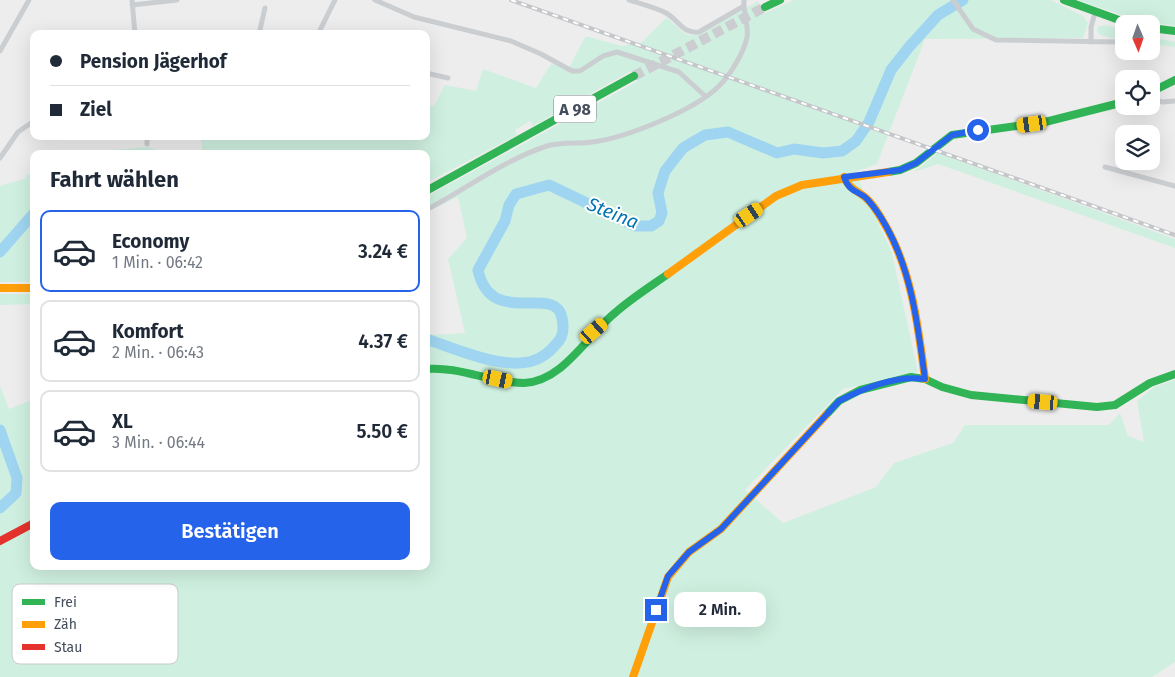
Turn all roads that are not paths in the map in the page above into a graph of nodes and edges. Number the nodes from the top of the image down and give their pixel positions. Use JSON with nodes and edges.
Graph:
{"nodes":[{"id":1,"x":29,"y":0,"type":"edge"},
{"id":2,"x":177,"y":0,"type":"edge"},
{"id":3,"x":335,"y":0,"type":"edge"},
{"id":4,"x":375,"y":0,"type":"edge"},
{"id":5,"x":629,"y":0,"type":"edge"},
{"id":6,"x":780,"y":0,"type":"edge"},
{"id":7,"x":953,"y":0,"type":"edge"},
{"id":8,"x":1064,"y":0,"type":"edge"},
{"id":9,"x":132,"y":3,"type":"edge"},
{"id":10,"x":744,"y":3,"type":"edge"},
{"id":11,"x":765,"y":7,"type":"tunnel mouth"},
{"id":12,"x":265,"y":8,"type":"dead end"},
{"id":13,"x":1095,"y":13,"type":"junction"},
{"id":14,"x":1115,"y":19,"type":"edge"},
{"id":15,"x":1160,"y":29,"type":"edge"},
{"id":16,"x":135,"y":30,"type":"edge"},
{"id":17,"x":260,"y":30,"type":"edge"},
{"id":18,"x":322,"y":30,"type":"edge"},
{"id":19,"x":1175,"y":31,"type":"edge"},
{"id":20,"x":1091,"y":42,"type":"junction"},
{"id":21,"x":1115,"y":42,"type":"edge"},
{"id":22,"x":0,"y":50,"type":"edge"},
{"id":23,"x":430,"y":74,"type":"edge"},
{"id":24,"x":634,"y":76,"type":"tunnel mouth"},
{"id":25,"x":448,"y":78,"type":"dead end"},
{"id":26,"x":1175,"y":80,"type":"edge"},
{"id":27,"x":1160,"y":88,"type":"edge"},
{"id":28,"x":705,"y":96,"type":"junction"},
{"id":29,"x":1160,"y":101,"type":"edge"},
{"id":30,"x":1175,"y":101,"type":"edge"},
{"id":31,"x":1115,"y":104,"type":"edge"},
{"id":32,"x":30,"y":124,"type":"edge"},
{"id":33,"x":147,"y":140,"type":"edge"},
{"id":34,"x":147,"y":144,"type":"dead end"},
{"id":35,"x":0,"y":158,"type":"edge"},
{"id":36,"x":1105,"y":167,"type":"dead end"},
{"id":37,"x":844,"y":177,"type":"junction"},
{"id":38,"x":1175,"y":186,"type":"edge"},
{"id":39,"x":430,"y":189,"type":"edge"},
{"id":40,"x":430,"y":208,"type":"edge"},
{"id":41,"x":0,"y":288,"type":"edge"},
{"id":42,"x":30,"y":288,"type":"edge"},
{"id":43,"x":430,"y":368,"type":"edge"},
{"id":44,"x":1175,"y":374,"type":"edge"},
{"id":45,"x":925,"y":379,"type":"junction"},
{"id":46,"x":30,"y":525,"type":"edge"},
{"id":47,"x":0,"y":542,"type":"edge"},
{"id":48,"x":632,"y":677,"type":"edge"}],
"edges":[{"from":1,"to":22,"type":"street"},
{"from":2,"to":9,"type":"street"},
{"from":3,"to":18,"type":"street"},
{"from":4,"to":28,"type":"street"},
{"from":5,"to":10,"type":"street"},
{"from":6,"to":11,"type":"main road"},
{"from":7,"to":20,"type":"street"},
{"from":8,"to":13,"type":"main road"},
{"from":9,"to":16,"type":"street"},
{"from":10,"to":28,"type":"street"},
{"from":12,"to":17,"type":"street"},
{"from":13,"to":14,"type":"main road"},
{"from":13,"to":20,"type":"street"},
{"from":15,"to":19,"type":"main road"},
{"from":20,"to":21,"type":"street"},
{"from":23,"to":25,"type":"street"},
{"from":24,"to":39,"type":"main road","number":"A 98"},
{"from":26,"to":27,"type":"main road"},
{"from":28,"to":40,"type":"street"},
{"from":29,"to":30,"type":"street"},
{"from":31,"to":37,"type":"main road"},
{"from":32,"to":35,"type":"street"},
{"from":33,"to":34,"type":"street"},
{"from":36,"to":38,"type":"street"},
{"from":37,"to":43,"type":"main road"},
{"from":37,"to":45,"type":"main road"},
{"from":41,"to":42,"type":"main road"},
{"from":44,"to":45,"type":"main road"},
{"from":45,"to":48,"type":"main road"},
{"from":46,"to":47,"type":"main road"}]}
